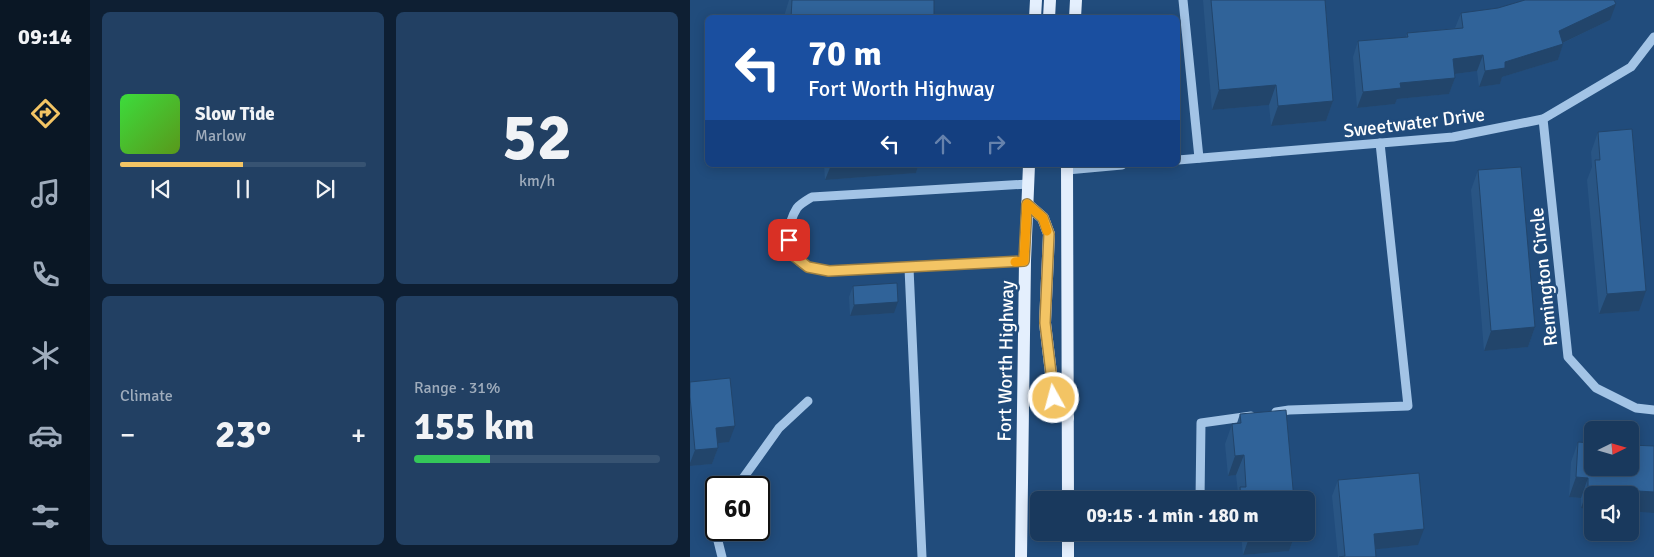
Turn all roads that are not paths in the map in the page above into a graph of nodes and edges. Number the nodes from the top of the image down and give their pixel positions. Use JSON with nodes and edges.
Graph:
{"nodes":[{"id":1,"x":1036,"y":0,"type":"edge"},
{"id":2,"x":1050,"y":0,"type":"edge"},
{"id":3,"x":1076,"y":0,"type":"edge"},
{"id":4,"x":1183,"y":0,"type":"edge"},
{"id":5,"x":1035,"y":15,"type":"edge"},
{"id":6,"x":1049,"y":15,"type":"edge"},
{"id":7,"x":1075,"y":15,"type":"edge"},
{"id":8,"x":1654,"y":37,"type":"edge"},
{"id":9,"x":1543,"y":119,"type":"junction"},
{"id":10,"x":1380,"y":143,"type":"junction"},
{"id":11,"x":1199,"y":158,"type":"junction"},
{"id":12,"x":1180,"y":160,"type":"edge"},
{"id":13,"x":1029,"y":167,"type":"edge"},
{"id":14,"x":1063,"y":167,"type":"edge"},
{"id":15,"x":1028,"y":184,"type":"junction"},
{"id":16,"x":1027,"y":204,"type":"junction"},
{"id":17,"x":1024,"y":261,"type":"junction"},
{"id":18,"x":909,"y":268,"type":"junction"},
{"id":19,"x":808,"y":401,"type":"dead end"},
{"id":20,"x":1654,"y":410,"type":"edge"},
{"id":21,"x":1270,"y":413,"type":"edge"},
{"id":22,"x":1260,"y":414,"type":"edge"},
{"id":23,"x":1068,"y":418,"type":"junction"},
{"id":24,"x":745,"y":476,"type":"edge"},
{"id":25,"x":1068,"y":491,"type":"edge"},
{"id":26,"x":1200,"y":491,"type":"edge"},
{"id":27,"x":718,"y":541,"type":"edge"},
{"id":28,"x":1068,"y":541,"type":"edge"},
{"id":29,"x":722,"y":557,"type":"edge"},
{"id":30,"x":922,"y":557,"type":"edge"},
{"id":31,"x":1021,"y":557,"type":"edge"},
{"id":32,"x":1068,"y":557,"type":"edge"}],
"edges":[{"from":1,"to":5,"type":"main road"},
{"from":2,"to":6,"type":"main road"},
{"from":3,"to":7,"type":"main road"},
{"from":4,"to":11,"type":"street"},
{"from":8,"to":9,"type":"street","name":"Sweetwater Drive"},
{"from":9,"to":10,"type":"street","name":"Sweetwater Drive"},
{"from":9,"to":20,"type":"street","name":"Remington Circle"},
{"from":10,"to":11,"type":"street","name":"Sweetwater Drive"},
{"from":10,"to":21,"type":"street"},
{"from":11,"to":12,"type":"street","name":"Sweetwater Drive"},
{"from":13,"to":15,"type":"main road","name":"Fort Worth Highway"},
{"from":14,"to":23,"type":"main road"},
{"from":15,"to":16,"type":"main road","name":"Fort Worth Highway"},
{"from":15,"to":18,"type":"street"},
{"from":16,"to":17,"type":"main road","name":"Fort Worth Highway"},
{"from":16,"to":23,"type":"main road"},
{"from":17,"to":18,"type":"street"},
{"from":17,"to":31,"type":"main road","name":"Fort Worth Highway"},
{"from":18,"to":30,"type":"street"},
{"from":19,"to":24,"type":"street"},
{"from":22,"to":26,"type":"street"},
{"from":23,"to":25,"type":"main road"},
{"from":27,"to":29,"type":"street"},
{"from":28,"to":32,"type":"main road"}]}
